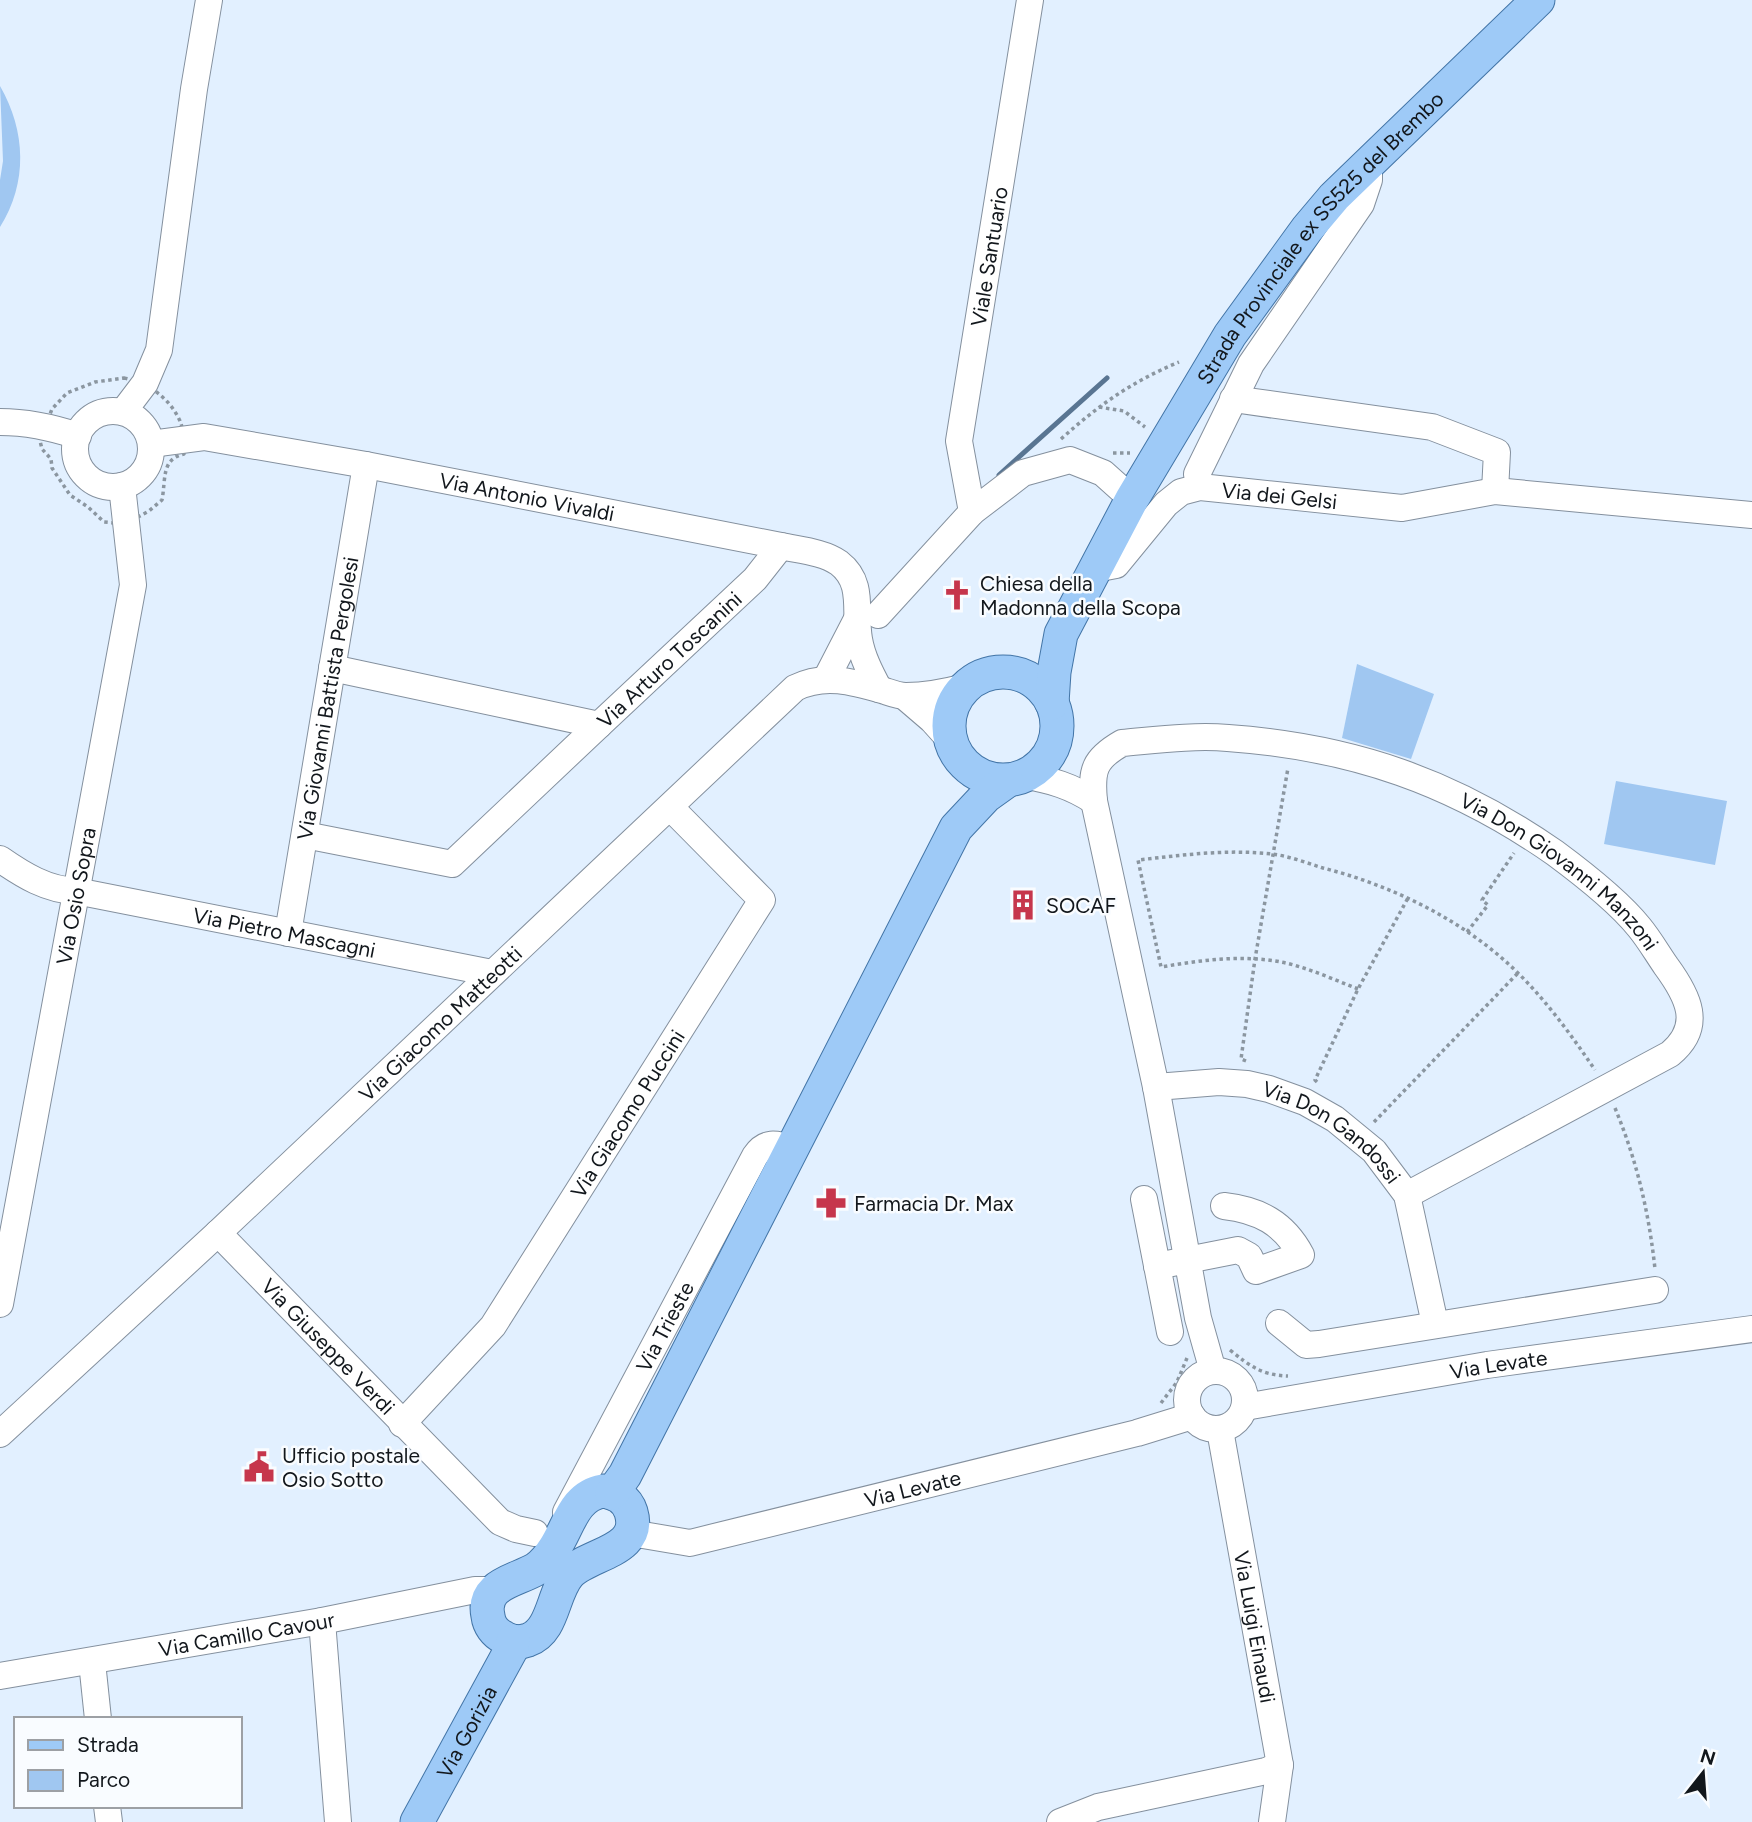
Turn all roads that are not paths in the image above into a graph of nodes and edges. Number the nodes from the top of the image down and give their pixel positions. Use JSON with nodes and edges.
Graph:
{"nodes":[{"id":1,"x":209,"y":0,"type":"edge"},
{"id":2,"x":1030,"y":0,"type":"edge"},
{"id":3,"x":1538,"y":0,"type":"edge"},
{"id":4,"x":1369,"y":161,"type":"junction"},
{"id":5,"x":1233,"y":399,"type":"junction"},
{"id":6,"x":123,"y":412,"type":"junction"},
{"id":7,"x":0,"y":422,"type":"edge"},
{"id":8,"x":78,"y":436,"type":"junction"},
{"id":9,"x":151,"y":444,"type":"junction"},
{"id":10,"x":366,"y":465,"type":"junction"},
{"id":11,"x":122,"y":486,"type":"junction"},
{"id":12,"x":1200,"y":487,"type":"junction"},
{"id":13,"x":1495,"y":491,"type":"junction"},
{"id":14,"x":1132,"y":499,"type":"junction"},
{"id":15,"x":972,"y":512,"type":"junction"},
{"id":16,"x":1752,"y":515,"type":"edge"},
{"id":17,"x":781,"y":546,"type":"junction"},
{"id":18,"x":1096,"y":569,"type":"junction"},
{"id":19,"x":867,"y":617,"type":"junction"},
{"id":20,"x":1061,"y":634,"type":"junction"},
{"id":21,"x":332,"y":667,"type":"junction"},
{"id":22,"x":1007,"y":672,"type":"junction"},
{"id":23,"x":826,"y":679,"type":"junction"},
{"id":24,"x":965,"y":687,"type":"junction"},
{"id":25,"x":892,"y":693,"type":"junction"},
{"id":26,"x":1052,"y":702,"type":"junction"},
{"id":27,"x":599,"y":725,"type":"junction"},
{"id":28,"x":953,"y":747,"type":"junction"},
{"id":29,"x":1016,"y":778,"type":"junction"},
{"id":30,"x":1094,"y":801,"type":"junction"},
{"id":31,"x":670,"y":807,"type":"junction"},
{"id":32,"x":956,"y":828,"type":"junction"},
{"id":33,"x":305,"y":835,"type":"junction"},
{"id":34,"x":0,"y":859,"type":"edge"},
{"id":35,"x":76,"y":891,"type":"junction"},
{"id":36,"x":288,"y":933,"type":"junction"},
{"id":37,"x":492,"y":973,"type":"junction"},
{"id":38,"x":1156,"y":1087,"type":"junction"},
{"id":39,"x":792,"y":1149,"type":"junction"},
{"id":40,"x":1407,"y":1195,"type":"junction"},
{"id":41,"x":1144,"y":1199,"type":"dead end"},
{"id":42,"x":1224,"y":1206,"type":"dead end"},
{"id":43,"x":218,"y":1233,"type":"junction"},
{"id":44,"x":1188,"y":1260,"type":"junction"},
{"id":45,"x":1157,"y":1266,"type":"junction"},
{"id":46,"x":1655,"y":1290,"type":"dead end"},
{"id":47,"x":0,"y":1304,"type":"edge"},
{"id":48,"x":1279,"y":1324,"type":"dead end"},
{"id":49,"x":1435,"y":1324,"type":"junction"},
{"id":50,"x":1752,"y":1329,"type":"edge"},
{"id":51,"x":1170,"y":1332,"type":"dead end"},
{"id":52,"x":1213,"y":1371,"type":"junction"},
{"id":53,"x":1245,"y":1407,"type":"junction"},
{"id":54,"x":1192,"y":1416,"type":"junction"},
{"id":55,"x":402,"y":1424,"type":"junction"},
{"id":56,"x":1220,"y":1430,"type":"junction"},
{"id":57,"x":0,"y":1434,"type":"edge"},
{"id":58,"x":612,"y":1493,"type":"junction"},
{"id":59,"x":542,"y":1532,"type":"joint"},
{"id":60,"x":631,"y":1533,"type":"junction"},
{"id":61,"x":494,"y":1590,"type":"junction"},
{"id":62,"x":322,"y":1621,"type":"junction"},
{"id":63,"x":513,"y":1641,"type":"junction"},
{"id":64,"x":92,"y":1662,"type":"junction"},
{"id":65,"x":0,"y":1676,"type":"edge"},
{"id":66,"x":98,"y":1717,"type":"edge"},
{"id":67,"x":1280,"y":1765,"type":"junction"},
{"id":68,"x":338,"y":1822,"type":"edge"},
{"id":69,"x":417,"y":1822,"type":"edge"},
{"id":70,"x":1060,"y":1822,"type":"edge"},
{"id":71,"x":1272,"y":1822,"type":"edge"}],
"edges":[{"from":1,"to":6,"type":"street"},
{"from":2,"to":15,"type":"street","name":"Viale Santuario"},
{"from":3,"to":4,"type":"main road","name":"Strada Provinciale ex SS525 del Brembo"},
{"from":4,"to":5,"type":"street"},
{"from":4,"to":14,"type":"main road","name":"Strada Provinciale ex SS525 del Brembo"},
{"from":5,"to":12,"type":"street"},
{"from":5,"to":13,"type":"street"},
{"from":6,"to":8,"type":"street"},
{"from":6,"to":9,"type":"street"},
{"from":7,"to":8,"type":"street"},
{"from":8,"to":11,"type":"street"},
{"from":9,"to":10,"type":"street","name":"Via Antonio Vivaldi"},
{"from":9,"to":11,"type":"street"},
{"from":10,"to":17,"type":"street","name":"Via Antonio Vivaldi"},
{"from":10,"to":21,"type":"street","name":"Via Giovanni Battista Pergolesi"},
{"from":11,"to":35,"type":"street","name":"Via Osio Sopra"},
{"from":12,"to":13,"type":"street","name":"Via dei Gelsi"},
{"from":12,"to":18,"type":"street","name":"Via dei Gelsi"},
{"from":13,"to":16,"type":"street","name":"Via dei Gelsi"},
{"from":14,"to":15,"type":"street"},
{"from":14,"to":18,"type":"main road","name":"Strada Provinciale ex SS525 del Brembo"},
{"from":15,"to":19,"type":"street"},
{"from":17,"to":19,"type":"street","name":"Via Antonio Vivaldi"},
{"from":17,"to":27,"type":"street","name":"Via Arturo Toscanini"},
{"from":18,"to":20,"type":"main road","name":"Strada Provinciale ex SS525 del Brembo"},
{"from":19,"to":23,"type":"street"},
{"from":19,"to":25,"type":"street","name":"Via Antonio Vivaldi"},
{"from":20,"to":22,"type":"main road"},
{"from":20,"to":26,"type":"main road"},
{"from":21,"to":27,"type":"street","name":"Via Arturo Toscanini"},
{"from":21,"to":33,"type":"street","name":"Via Giovanni Battista Pergolesi"},
{"from":22,"to":24,"type":"main road"},
{"from":22,"to":26,"type":"main road"},
{"from":23,"to":25,"type":"street","name":"Via Giacomo Matteotti"},
{"from":23,"to":31,"type":"street","name":"Via Giacomo Matteotti"},
{"from":24,"to":25,"type":"street"},
{"from":24,"to":28,"type":"main road"},
{"from":25,"to":28,"type":"street"},
{"from":26,"to":29,"type":"main road"},
{"from":27,"to":33,"type":"street"},
{"from":28,"to":29,"type":"main road"},
{"from":28,"to":32,"type":"main road"},
{"from":29,"to":30,"type":"street"},
{"from":29,"to":32,"type":"main road"},
{"from":30,"to":38,"type":"street","name":"Via Don Giovanni Manzoni"},
{"from":30,"to":40,"type":"street","name":"Via Don Giovanni Manzoni"},
{"from":31,"to":37,"type":"street","name":"Via Giacomo Matteotti"},
{"from":31,"to":55,"type":"street","name":"Via Giacomo Puccini"},
{"from":32,"to":39,"type":"main road","name":"Via Trieste"},
{"from":33,"to":36,"type":"street","name":"Via Giovanni Battista Pergolesi"},
{"from":34,"to":35,"type":"street","name":"Via Pietro Mascagni"},
{"from":35,"to":36,"type":"street","name":"Via Pietro Mascagni"},
{"from":35,"to":47,"type":"street","name":"Via Osio Sopra"},
{"from":36,"to":37,"type":"street","name":"Via Pietro Mascagni"},
{"from":37,"to":43,"type":"street","name":"Via Giacomo Matteotti"},
{"from":38,"to":40,"type":"street","name":"Via Don Gandossi"},
{"from":38,"to":44,"type":"street","name":"Via Don Giovanni Manzoni"},
{"from":39,"to":58,"type":"main road","name":"Via Trieste"},
{"from":39,"to":59,"type":"street","name":"Via Trieste"},
{"from":40,"to":49,"type":"street","name":"Via Don Gandossi"},
{"from":41,"to":45,"type":"street"},
{"from":42,"to":44,"type":"street"},
{"from":43,"to":55,"type":"street","name":"Via Giuseppe Verdi"},
{"from":43,"to":57,"type":"street","name":"Via Giacomo Matteotti"},
{"from":44,"to":45,"type":"street"},
{"from":44,"to":52,"type":"street","name":"Via Don Giovanni Manzoni"},
{"from":45,"to":51,"type":"street"},
{"from":46,"to":49,"type":"street"},
{"from":48,"to":49,"type":"street"},
{"from":50,"to":53,"type":"street","name":"Via Levate"},
{"from":52,"to":53,"type":"street"},
{"from":52,"to":54,"type":"street"},
{"from":53,"to":56,"type":"street"},
{"from":54,"to":56,"type":"street"},
{"from":54,"to":60,"type":"street","name":"Via Levate"},
{"from":55,"to":59,"type":"street","name":"Via Giuseppe Verdi"},
{"from":56,"to":67,"type":"street","name":"Via Luigi Einaudi"},
{"from":58,"to":60,"type":"main road"},
{"from":58,"to":61,"type":"main road"},
{"from":60,"to":63,"type":"main road"},
{"from":61,"to":62,"type":"street","name":"Via Camillo Cavour"},
{"from":61,"to":63,"type":"main road"},
{"from":62,"to":64,"type":"street","name":"Via Camillo Cavour"},
{"from":62,"to":68,"type":"street"},
{"from":63,"to":69,"type":"main road","name":"Via Gorizia"},
{"from":64,"to":65,"type":"street","name":"Via Camillo Cavour"},
{"from":64,"to":66,"type":"street"},
{"from":67,"to":70,"type":"street"},
{"from":67,"to":71,"type":"street","name":"Via Luigi Einaudi"}]}
